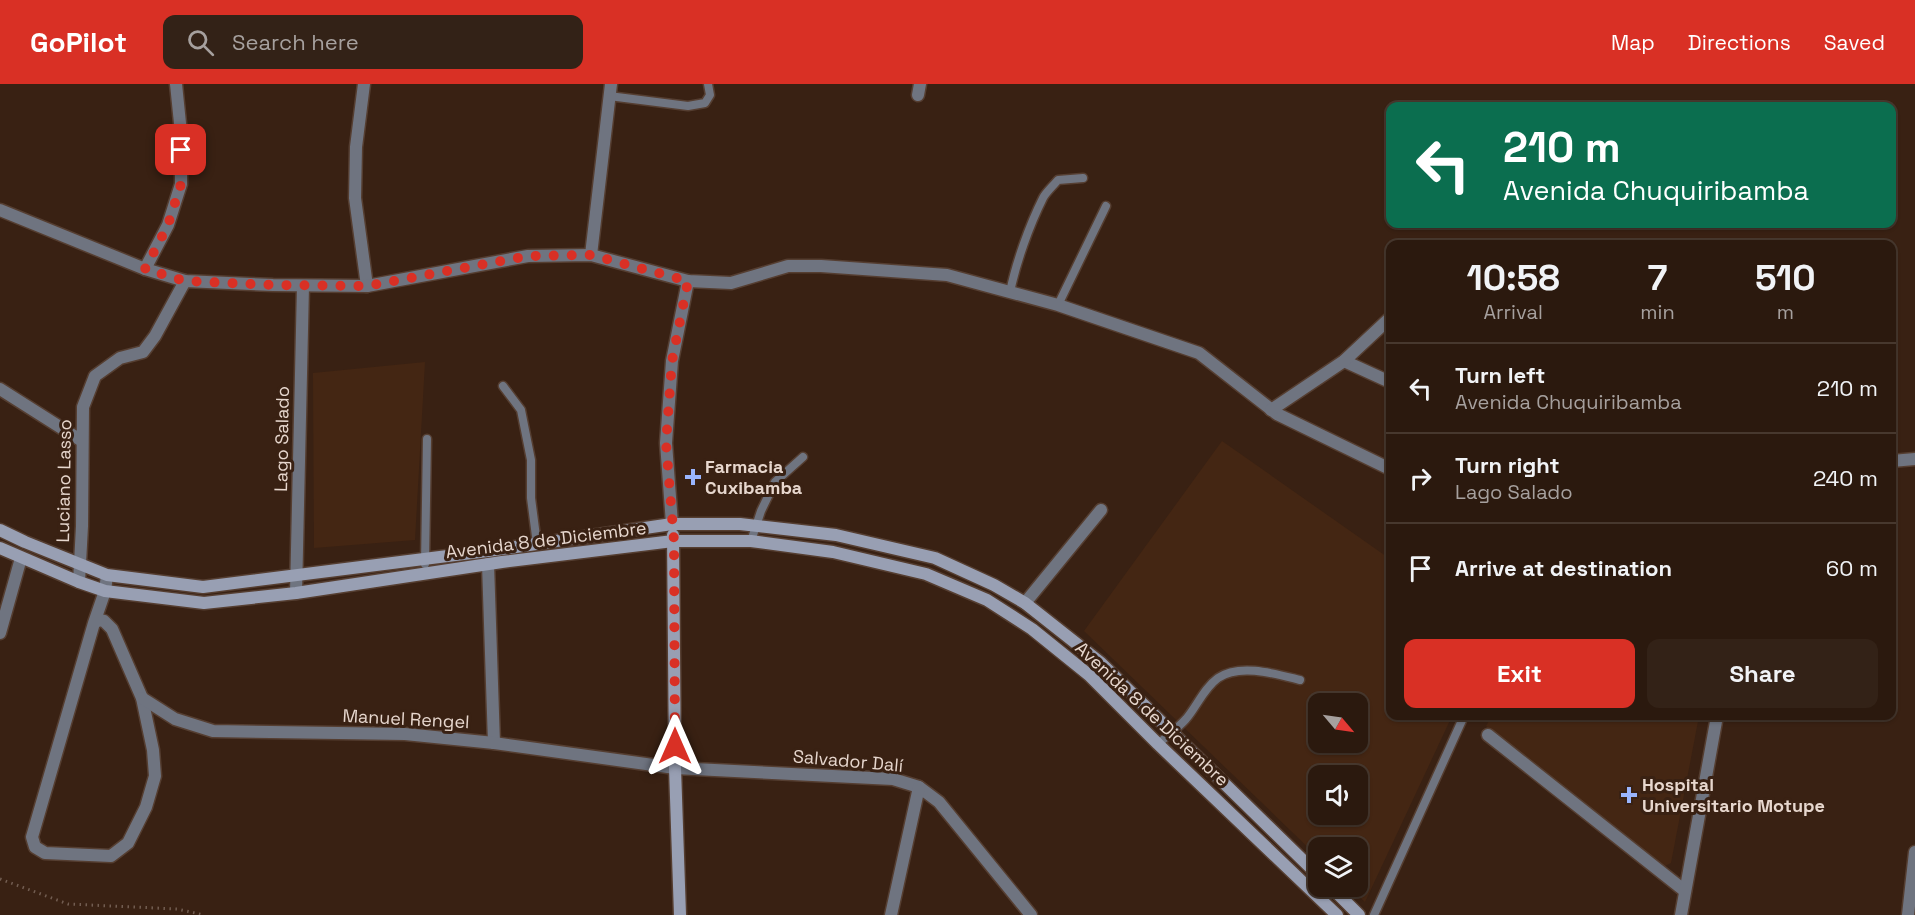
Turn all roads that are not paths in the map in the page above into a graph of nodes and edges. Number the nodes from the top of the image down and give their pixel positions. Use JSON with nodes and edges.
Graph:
{"nodes":[{"id":1,"x":176,"y":84,"type":"edge"},
{"id":2,"x":364,"y":84,"type":"edge"},
{"id":3,"x":708,"y":84,"type":"edge"},
{"id":4,"x":610,"y":90,"type":"edge"},
{"id":5,"x":1083,"y":178,"type":"dead end"},
{"id":6,"x":1106,"y":206,"type":"dead end"},
{"id":7,"x":0,"y":210,"type":"edge"},
{"id":8,"x":591,"y":255,"type":"junction"},
{"id":9,"x":145,"y":269,"type":"junction"},
{"id":10,"x":185,"y":281,"type":"junction"},
{"id":11,"x":688,"y":281,"type":"junction"},
{"id":12,"x":303,"y":286,"type":"junction"},
{"id":13,"x":367,"y":286,"type":"junction"},
{"id":14,"x":1010,"y":292,"type":"junction"},
{"id":15,"x":1058,"y":305,"type":"junction"},
{"id":16,"x":1386,"y":322,"type":"edge"},
{"id":17,"x":1344,"y":361,"type":"junction"},
{"id":18,"x":1386,"y":380,"type":"edge"},
{"id":19,"x":503,"y":387,"type":"dead end"},
{"id":20,"x":0,"y":389,"type":"edge"},
{"id":21,"x":1271,"y":410,"type":"junction"},
{"id":22,"x":427,"y":439,"type":"dead end"},
{"id":23,"x":82,"y":441,"type":"junction"},
{"id":24,"x":803,"y":457,"type":"dead end"},
{"id":25,"x":1915,"y":459,"type":"edge"},
{"id":26,"x":1896,"y":461,"type":"edge"},
{"id":27,"x":1386,"y":467,"type":"edge"},
{"id":28,"x":1101,"y":510,"type":"dead end"},
{"id":29,"x":672,"y":524,"type":"junction"},
{"id":30,"x":756,"y":526,"type":"junction"},
{"id":31,"x":0,"y":530,"type":"edge"},
{"id":32,"x":751,"y":540,"type":"junction"},
{"id":33,"x":674,"y":541,"type":"junction"},
{"id":34,"x":537,"y":544,"type":"junction"},
{"id":35,"x":0,"y":548,"type":"edge"},
{"id":36,"x":21,"y":558,"type":"junction"},
{"id":37,"x":425,"y":560,"type":"junction"},
{"id":38,"x":488,"y":564,"type":"junction"},
{"id":39,"x":80,"y":565,"type":"junction"},
{"id":40,"x":425,"y":574,"type":"junction"},
{"id":41,"x":107,"y":575,"type":"junction"},
{"id":42,"x":297,"y":576,"type":"junction"},
{"id":43,"x":79,"y":582,"type":"junction"},
{"id":44,"x":105,"y":591,"type":"junction"},
{"id":45,"x":296,"y":593,"type":"junction"},
{"id":46,"x":1025,"y":603,"type":"junction"},
{"id":47,"x":94,"y":623,"type":"junction"},
{"id":48,"x":0,"y":633,"type":"edge"},
{"id":49,"x":1300,"y":680,"type":"dead end"},
{"id":50,"x":142,"y":698,"type":"junction"},
{"id":51,"x":1462,"y":720,"type":"edge"},
{"id":52,"x":1716,"y":720,"type":"edge"},
{"id":53,"x":1171,"y":732,"type":"junction"},
{"id":54,"x":1488,"y":735,"type":"dead end"},
{"id":55,"x":494,"y":743,"type":"junction"},
{"id":56,"x":1158,"y":744,"type":"junction"},
{"id":57,"x":675,"y":768,"type":"junction"},
{"id":58,"x":919,"y":787,"type":"junction"},
{"id":59,"x":1915,"y":852,"type":"edge"},
{"id":60,"x":1308,"y":865,"type":"edge"},
{"id":61,"x":1685,"y":891,"type":"junction"},
{"id":62,"x":1341,"y":897,"type":"edge"},
{"id":63,"x":680,"y":915,"type":"edge"},
{"id":64,"x":891,"y":915,"type":"edge"},
{"id":65,"x":1031,"y":915,"type":"edge"},
{"id":66,"x":1337,"y":915,"type":"edge"},
{"id":67,"x":1359,"y":915,"type":"edge"},
{"id":68,"x":1374,"y":915,"type":"edge"},
{"id":69,"x":1680,"y":915,"type":"edge"},
{"id":70,"x":1908,"y":915,"type":"edge"}],
"edges":[{"from":1,"to":9,"type":"street"},
{"from":2,"to":13,"type":"street"},
{"from":3,"to":4,"type":"lane"},
{"from":4,"to":8,"type":"street"},
{"from":5,"to":14,"type":"lane"},
{"from":6,"to":15,"type":"lane"},
{"from":7,"to":9,"type":"street"},
{"from":8,"to":11,"type":"street"},
{"from":8,"to":13,"type":"street"},
{"from":9,"to":10,"type":"street"},
{"from":10,"to":12,"type":"street"},
{"from":10,"to":23,"type":"street","name":"Luciano Lasso"},
{"from":11,"to":14,"type":"street"},
{"from":11,"to":29,"type":"street"},
{"from":12,"to":13,"type":"street"},
{"from":12,"to":42,"type":"street","name":"Lago Salado"},
{"from":14,"to":15,"type":"street"},
{"from":15,"to":21,"type":"street"},
{"from":16,"to":17,"type":"street"},
{"from":17,"to":18,"type":"street"},
{"from":17,"to":21,"type":"street"},
{"from":19,"to":34,"type":"lane"},
{"from":20,"to":23,"type":"street"},
{"from":21,"to":27,"type":"street"},
{"from":22,"to":37,"type":"lane"},
{"from":23,"to":39,"type":"street","name":"Luciano Lasso"},
{"from":24,"to":30,"type":"lane"},
{"from":25,"to":26,"type":"street"},
{"from":28,"to":46,"type":"street"},
{"from":29,"to":30,"type":"main road","name":"Avenida 8 de Diciembre"},
{"from":29,"to":33,"type":"main road"},
{"from":29,"to":34,"type":"main road","name":"Avenida 8 de Diciembre"},
{"from":30,"to":32,"type":"lane"},
{"from":30,"to":46,"type":"main road","name":"Avenida 8 de Diciembre"},
{"from":31,"to":39,"type":"main road","name":"Avenida 8 de Diciembre"},
{"from":32,"to":33,"type":"main road","name":"Avenida 8 de Diciembre"},
{"from":32,"to":56,"type":"main road","name":"Avenida 8 de Diciembre"},
{"from":33,"to":38,"type":"main road","name":"Avenida 8 de Diciembre"},
{"from":33,"to":57,"type":"main road"},
{"from":34,"to":37,"type":"main road","name":"Avenida 8 de Diciembre"},
{"from":35,"to":36,"type":"main road","name":"Avenida 8 de Diciembre"},
{"from":36,"to":43,"type":"main road","name":"Avenida 8 de Diciembre"},
{"from":36,"to":48,"type":"street"},
{"from":37,"to":40,"type":"lane"},
{"from":37,"to":42,"type":"main road","name":"Avenida 8 de Diciembre"},
{"from":38,"to":40,"type":"main road","name":"Avenida 8 de Diciembre"},
{"from":38,"to":55,"type":"street"},
{"from":39,"to":41,"type":"main road","name":"Avenida 8 de Diciembre"},
{"from":39,"to":43,"type":"street","name":"Luciano Lasso"},
{"from":40,"to":45,"type":"main road","name":"Avenida 8 de Diciembre"},
{"from":41,"to":42,"type":"main road","name":"Avenida 8 de Diciembre"},
{"from":41,"to":44,"type":"street"},
{"from":42,"to":45,"type":"street","name":"Lago Salado"},
{"from":43,"to":44,"type":"main road","name":"Avenida 8 de Diciembre"},
{"from":44,"to":45,"type":"main road","name":"Avenida 8 de Diciembre"},
{"from":44,"to":47,"type":"street"},
{"from":46,"to":53,"type":"main road","name":"Avenida 8 de Diciembre"},
{"from":47,"to":50,"type":"street"},
{"from":47,"to":50,"type":"street"},
{"from":49,"to":53,"type":"lane"},
{"from":50,"to":55,"type":"street","name":"Manuel Rengel"},
{"from":51,"to":68,"type":"lane"},
{"from":52,"to":61,"type":"street"},
{"from":53,"to":56,"type":"lane"},
{"from":53,"to":60,"type":"main road","name":"Avenida 8 de Diciembre"},
{"from":54,"to":61,"type":"street"},
{"from":55,"to":57,"type":"street","name":"Manuel Rengel"},
{"from":56,"to":66,"type":"main road","name":"Avenida 8 de Diciembre"},
{"from":57,"to":58,"type":"street","name":"Salvador Dalí"},
{"from":57,"to":63,"type":"main road"},
{"from":58,"to":64,"type":"street"},
{"from":58,"to":65,"type":"street","name":"Salvador Dalí"},
{"from":59,"to":70,"type":"street"},
{"from":61,"to":69,"type":"street"},
{"from":62,"to":67,"type":"main road"}]}
